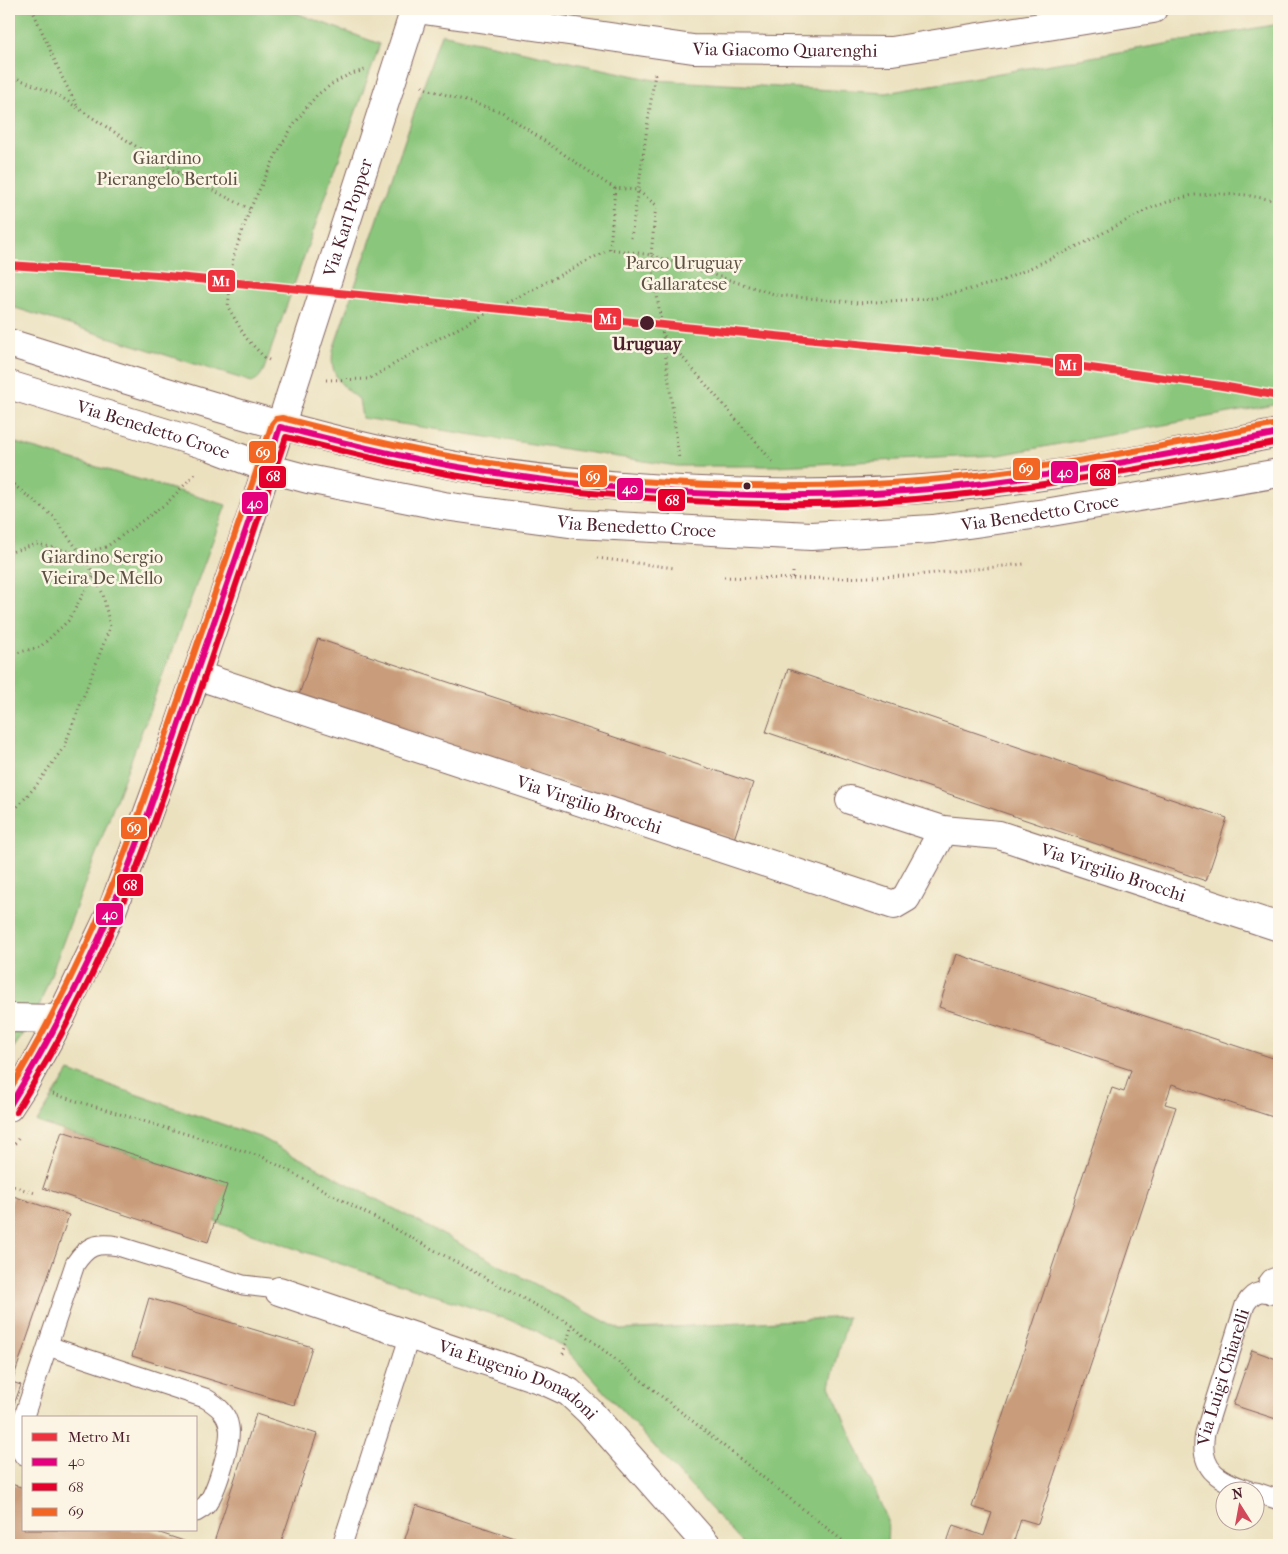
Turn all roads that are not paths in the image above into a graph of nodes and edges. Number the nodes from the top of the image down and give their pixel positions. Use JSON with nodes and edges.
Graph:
{"nodes":[{"id":1,"x":416,"y":9,"type":"edge"},
{"id":2,"x":1153,"y":9,"type":"edge"},
{"id":3,"x":9,"y":343,"type":"edge"},
{"id":4,"x":9,"y":385,"type":"edge"},
{"id":5,"x":280,"y":427,"type":"junction"},
{"id":6,"x":1279,"y":433,"type":"edge"},
{"id":7,"x":267,"y":468,"type":"junction"},
{"id":8,"x":1279,"y":473,"type":"edge"},
{"id":9,"x":196,"y":675,"type":"junction"},
{"id":10,"x":850,"y":800,"type":"dead end"},
{"id":11,"x":943,"y":830,"type":"junction"},
{"id":12,"x":1279,"y":927,"type":"edge"},
{"id":13,"x":9,"y":1018,"type":"edge"},
{"id":14,"x":60,"y":1019,"type":"junction"},
{"id":15,"x":9,"y":1107,"type":"edge"},
{"id":16,"x":1279,"y":1276,"type":"edge"},
{"id":17,"x":279,"y":1291,"type":"joint"},
{"id":18,"x":1275,"y":1295,"type":"edge"},
{"id":19,"x":410,"y":1336,"type":"junction"},
{"id":20,"x":48,"y":1346,"type":"junction"},
{"id":21,"x":24,"y":1416,"type":"edge"},
{"id":22,"x":22,"y":1422,"type":"edge"},
{"id":23,"x":22,"y":1453,"type":"edge"},
{"id":24,"x":1226,"y":1482,"type":"edge"},
{"id":25,"x":1266,"y":1496,"type":"edge"},
{"id":26,"x":1279,"y":1500,"type":"edge"},
{"id":27,"x":198,"y":1511,"type":"edge"},
{"id":28,"x":343,"y":1542,"type":"dead end"},
{"id":29,"x":707,"y":1545,"type":"edge"}],
"edges":[{"from":1,"to":2,"type":"street","name":"Via Giacomo Quarenghi"},
{"from":1,"to":5,"type":"street","name":"Via Karl Popper"},
{"from":3,"to":5,"type":"street","name":"Via Benedetto Croce"},
{"from":4,"to":7,"type":"street","name":"Via Benedetto Croce"},
{"from":5,"to":6,"type":"street","name":"Via Benedetto Croce"},
{"from":5,"to":7,"type":"street","name":"Via Karl Popper"},
{"from":7,"to":8,"type":"street","name":"Via Benedetto Croce"},
{"from":7,"to":9,"type":"street","name":"Via Karl Popper"},
{"from":9,"to":11,"type":"street","name":"Via Virgilio Brocchi"},
{"from":9,"to":14,"type":"street","name":"Via Karl Popper"},
{"from":10,"to":11,"type":"street","name":"Via Virgilio Brocchi"},
{"from":11,"to":12,"type":"street","name":"Via Virgilio Brocchi"},
{"from":13,"to":14,"type":"street"},
{"from":14,"to":15,"type":"street","name":"Via Karl Popper"},
{"from":16,"to":18,"type":"lane"},
{"from":17,"to":19,"type":"street","name":"Via Eugenio Donadoni"},
{"from":17,"to":20,"type":"lane"},
{"from":18,"to":24,"type":"lane","name":"Via Luigi Chiarelli"},
{"from":19,"to":28,"type":"lane"},
{"from":19,"to":29,"type":"street","name":"Via Eugenio Donadoni"},
{"from":20,"to":21,"type":"lane"},
{"from":20,"to":27,"type":"lane"},
{"from":22,"to":23,"type":"lane"},
{"from":25,"to":26,"type":"lane","name":"Via Luigi Chiarelli"}]}
